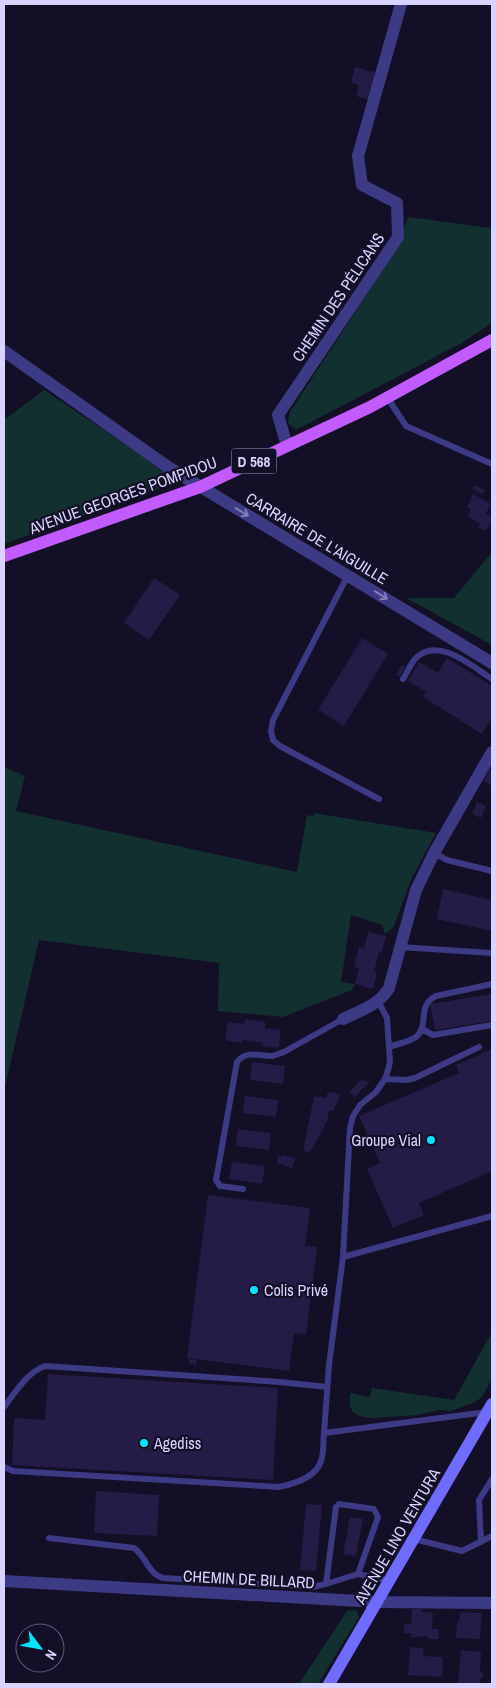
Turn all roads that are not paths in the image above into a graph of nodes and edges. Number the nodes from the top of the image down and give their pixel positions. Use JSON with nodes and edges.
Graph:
{"nodes":[{"id":1,"x":401,"y":4,"type":"edge"},
{"id":2,"x":492,"y":340,"type":"edge"},
{"id":3,"x":4,"y":352,"type":"edge"},
{"id":4,"x":387,"y":397,"type":"junction"},
{"id":5,"x":287,"y":446,"type":"junction"},
{"id":6,"x":492,"y":464,"type":"edge"},
{"id":7,"x":200,"y":487,"type":"junction"},
{"id":8,"x":4,"y":556,"type":"edge"},
{"id":9,"x":348,"y":575,"type":"junction"},
{"id":10,"x":480,"y":656,"type":"junction"},
{"id":11,"x":492,"y":663,"type":"edge"},
{"id":12,"x":473,"y":667,"type":"junction"},
{"id":13,"x":403,"y":679,"type":"dead end"},
{"id":14,"x":492,"y":679,"type":"edge"},
{"id":15,"x":492,"y":752,"type":"edge"},
{"id":16,"x":378,"y":799,"type":"dead end"},
{"id":17,"x":434,"y":853,"type":"junction"},
{"id":18,"x":492,"y":871,"type":"edge"},
{"id":19,"x":400,"y":947,"type":"junction"},
{"id":20,"x":492,"y":953,"type":"edge"},
{"id":21,"x":492,"y":984,"type":"edge"},
{"id":22,"x":378,"y":1001,"type":"junction"},
{"id":23,"x":343,"y":1019,"type":"joint"},
{"id":24,"x":492,"y":1025,"type":"edge"},
{"id":25,"x":422,"y":1028,"type":"junction"},
{"id":26,"x":389,"y":1047,"type":"junction"},
{"id":27,"x":479,"y":1048,"type":"dead end"},
{"id":28,"x":385,"y":1079,"type":"junction"},
{"id":29,"x":243,"y":1189,"type":"dead end"},
{"id":30,"x":492,"y":1216,"type":"edge"},
{"id":31,"x":343,"y":1256,"type":"junction"},
{"id":32,"x":327,"y":1387,"type":"junction"},
{"id":33,"x":4,"y":1407,"type":"edge"},
{"id":34,"x":490,"y":1408,"type":"edge"},
{"id":35,"x":324,"y":1433,"type":"junction"},
{"id":36,"x":4,"y":1467,"type":"edge"},
{"id":37,"x":492,"y":1479,"type":"edge"},
{"id":38,"x":492,"y":1536,"type":"edge"},
{"id":39,"x":49,"y":1538,"type":"dead end"},
{"id":40,"x":414,"y":1539,"type":"junction"},
{"id":41,"x":481,"y":1542,"type":"junction"},
{"id":42,"x":358,"y":1574,"type":"junction"},
{"id":43,"x":390,"y":1580,"type":"junction"},
{"id":44,"x":4,"y":1581,"type":"edge"},
{"id":45,"x":326,"y":1584,"type":"junction"},
{"id":46,"x":377,"y":1602,"type":"junction"},
{"id":47,"x":492,"y":1603,"type":"edge"},
{"id":48,"x":329,"y":1684,"type":"edge"}],
"edges":[{"from":1,"to":5,"type":"street","name":"CHEMIN DES PÉLICANS"},
{"from":2,"to":4,"type":"main road","name":"AVENUE GEORGES POMPIDOU","number":"D 568"},
{"from":3,"to":7,"type":"street","name":"CARRAIRE DE L'AIGUILLE"},
{"from":4,"to":5,"type":"main road","name":"AVENUE GEORGES POMPIDOU","number":"D 568"},
{"from":4,"to":6,"type":"lane"},
{"from":5,"to":7,"type":"main road","name":"AVENUE GEORGES POMPIDOU","number":"D 568"},
{"from":7,"to":8,"type":"main road","name":"AVENUE GEORGES POMPIDOU","number":"D 568"},
{"from":7,"to":9,"type":"street","name":"CARRAIRE DE L'AIGUILLE","one_way":true},
{"from":9,"to":10,"type":"street","name":"CARRAIRE DE L'AIGUILLE","one_way":true},
{"from":9,"to":16,"type":"lane"},
{"from":10,"to":11,"type":"street","name":"CARRAIRE DE L'AIGUILLE"},
{"from":10,"to":12,"type":"lane"},
{"from":12,"to":13,"type":"lane"},
{"from":12,"to":14,"type":"lane"},
{"from":15,"to":17,"type":"street"},
{"from":17,"to":18,"type":"lane"},
{"from":17,"to":19,"type":"street"},
{"from":19,"to":20,"type":"lane"},
{"from":19,"to":22,"type":"street"},
{"from":21,"to":25,"type":"lane"},
{"from":22,"to":23,"type":"street"},
{"from":22,"to":26,"type":"lane"},
{"from":23,"to":29,"type":"lane"},
{"from":24,"to":25,"type":"lane"},
{"from":25,"to":26,"type":"lane"},
{"from":26,"to":28,"type":"lane"},
{"from":27,"to":28,"type":"lane"},
{"from":28,"to":31,"type":"lane"},
{"from":30,"to":31,"type":"lane"},
{"from":31,"to":32,"type":"lane"},
{"from":32,"to":33,"type":"lane"},
{"from":32,"to":35,"type":"lane"},
{"from":34,"to":35,"type":"lane"},
{"from":34,"to":40,"type":"main road","name":"AVENUE LINO VENTURA"},
{"from":35,"to":36,"type":"lane"},
{"from":37,"to":41,"type":"lane"},
{"from":38,"to":41,"type":"lane"},
{"from":39,"to":45,"type":"lane"},
{"from":40,"to":41,"type":"lane"},
{"from":40,"to":43,"type":"main road","name":"AVENUE LINO VENTURA"},
{"from":42,"to":43,"type":"lane"},
{"from":42,"to":45,"type":"lane"},
{"from":42,"to":45,"type":"lane"},
{"from":43,"to":46,"type":"main road","name":"AVENUE LINO VENTURA"},
{"from":44,"to":46,"type":"street","name":"CHEMIN DE BILLARD"},
{"from":46,"to":47,"type":"street","name":"CHEMIN DE BILLARD"},
{"from":46,"to":48,"type":"main road","name":"AVENUE LINO VENTURA"}]}
